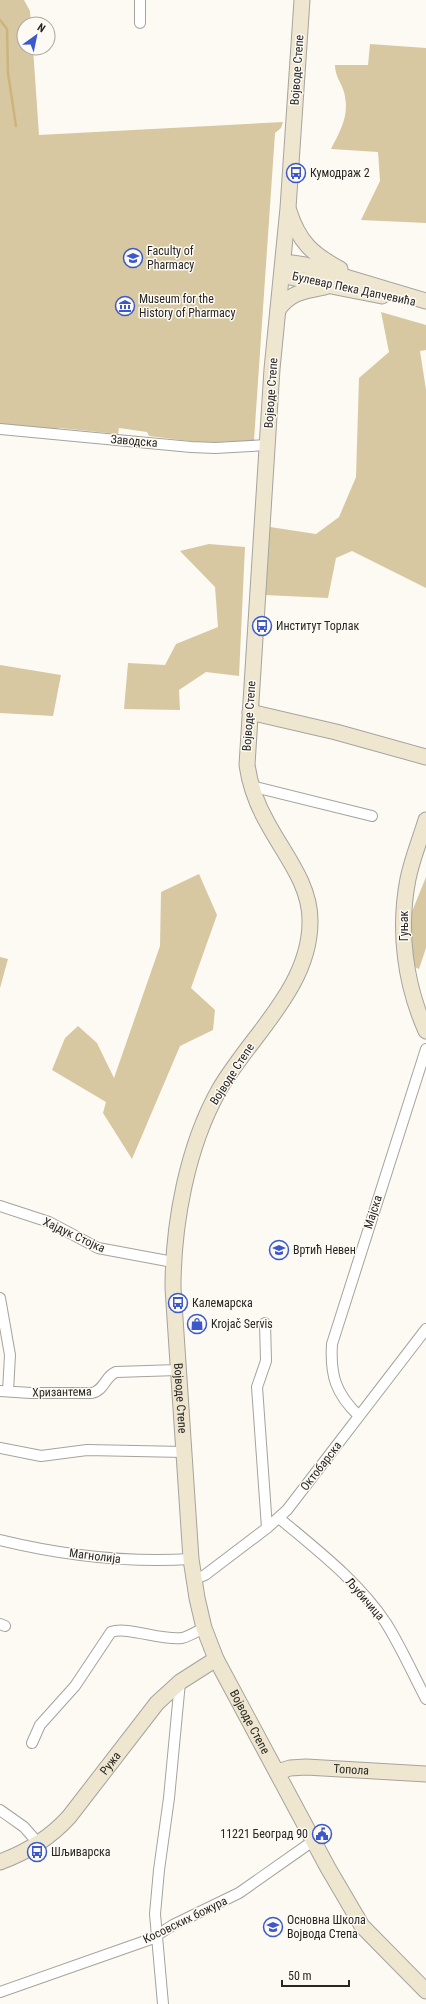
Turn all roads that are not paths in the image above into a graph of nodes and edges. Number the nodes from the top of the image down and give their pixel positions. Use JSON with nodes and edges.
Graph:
{"nodes":[{"id":1,"x":140,"y":0,"type":"edge"},
{"id":2,"x":302,"y":0,"type":"edge"},
{"id":3,"x":140,"y":23,"type":"dead end"},
{"id":4,"x":288,"y":208,"type":"junction"},
{"id":5,"x":283,"y":269,"type":"junction"},
{"id":6,"x":362,"y":281,"type":"junction"},
{"id":7,"x":330,"y":286,"type":"junction"},
{"id":8,"x":426,"y":301,"type":"edge"},
{"id":9,"x":426,"y":304,"type":"edge"},
{"id":10,"x":278,"y":310,"type":"junction"},
{"id":11,"x":0,"y":429,"type":"edge"},
{"id":12,"x":267,"y":445,"type":"junction"},
{"id":13,"x":250,"y":712,"type":"junction"},
{"id":14,"x":426,"y":757,"type":"edge"},
{"id":15,"x":251,"y":786,"type":"junction"},
{"id":16,"x":372,"y":816,"type":"dead end"},
{"id":17,"x":426,"y":820,"type":"edge"},
{"id":18,"x":426,"y":1032,"type":"edge"},
{"id":19,"x":426,"y":1049,"type":"edge"},
{"id":20,"x":0,"y":1206,"type":"edge"},
{"id":21,"x":173,"y":1262,"type":"junction"},
{"id":22,"x":0,"y":1298,"type":"edge"},
{"id":23,"x":265,"y":1323,"type":"dead end"},
{"id":24,"x":426,"y":1329,"type":"edge"},
{"id":25,"x":178,"y":1370,"type":"junction"},
{"id":26,"x":4,"y":1391,"type":"edge"},
{"id":27,"x":359,"y":1416,"type":"junction"},
{"id":28,"x":0,"y":1448,"type":"edge"},
{"id":29,"x":184,"y":1452,"type":"junction"},
{"id":30,"x":279,"y":1518,"type":"junction"},
{"id":31,"x":267,"y":1528,"type":"junction"},
{"id":32,"x":0,"y":1540,"type":"edge"},
{"id":33,"x":191,"y":1559,"type":"junction"},
{"id":34,"x":193,"y":1580,"type":"junction"},
{"id":35,"x":204,"y":1628,"type":"junction"},
{"id":36,"x":216,"y":1659,"type":"junction"},
{"id":37,"x":180,"y":1682,"type":"junction"},
{"id":38,"x":426,"y":1699,"type":"edge"},
{"id":39,"x":32,"y":1743,"type":"dead end"},
{"id":40,"x":277,"y":1772,"type":"junction"},
{"id":41,"x":426,"y":1774,"type":"edge"},
{"id":42,"x":0,"y":1810,"type":"edge"},
{"id":43,"x":313,"y":1841,"type":"junction"},
{"id":44,"x":39,"y":1844,"type":"junction"},
{"id":45,"x":0,"y":1862,"type":"edge"},
{"id":46,"x":157,"y":1936,"type":"junction"},
{"id":47,"x":426,"y":1991,"type":"edge"},
{"id":48,"x":0,"y":1992,"type":"edge"},
{"id":49,"x":164,"y":2004,"type":"edge"}],
"edges":[{"from":1,"to":3,"type":"street"},
{"from":2,"to":4,"type":"street","name":"Војводе Степе"},
{"from":4,"to":5,"type":"street","name":"Војводе Степе"},
{"from":4,"to":6,"type":"street"},
{"from":5,"to":6,"type":"street","name":"Булевар Пека Дапчевића"},
{"from":5,"to":7,"type":"street","name":"Булевар Пека Дапчевића"},
{"from":5,"to":10,"type":"street","name":"Војводе Степе"},
{"from":6,"to":8,"type":"street","name":"Булевар Пека Дапчевића"},
{"from":7,"to":9,"type":"street","name":"Булевар Пека Дапчевића"},
{"from":7,"to":10,"type":"street"},
{"from":10,"to":12,"type":"street","name":"Војводе Степе"},
{"from":11,"to":12,"type":"street","name":"Заводска"},
{"from":12,"to":13,"type":"street","name":"Војводе Степе"},
{"from":13,"to":14,"type":"street"},
{"from":13,"to":15,"type":"street","name":"Војводе Степе"},
{"from":15,"to":16,"type":"street"},
{"from":15,"to":21,"type":"street","name":"Војводе Степе"},
{"from":17,"to":18,"type":"street","name":"Гуњак"},
{"from":19,"to":27,"type":"street","name":"Мајска"},
{"from":20,"to":21,"type":"street","name":"Хајдук Стојка"},
{"from":21,"to":25,"type":"street","name":"Војводе Степе"},
{"from":22,"to":26,"type":"street","name":"Хризантема"},
{"from":23,"to":31,"type":"street"},
{"from":24,"to":27,"type":"street","name":"Октобарска"},
{"from":25,"to":26,"type":"street","name":"Хризантема"},
{"from":25,"to":29,"type":"street","name":"Војводе Степе"},
{"from":27,"to":30,"type":"street","name":"Октобарска"},
{"from":28,"to":29,"type":"street"},
{"from":29,"to":33,"type":"street","name":"Војводе Степе"},
{"from":30,"to":31,"type":"street","name":"Октобарска"},
{"from":30,"to":38,"type":"street","name":"Љубичица"},
{"from":31,"to":34,"type":"street","name":"Октобарска"},
{"from":32,"to":33,"type":"street","name":"Магнолија"},
{"from":33,"to":34,"type":"street","name":"Војводе Степе"},
{"from":34,"to":35,"type":"street","name":"Војводе Степе"},
{"from":35,"to":36,"type":"street","name":"Војводе Степе"},
{"from":35,"to":39,"type":"street"},
{"from":36,"to":37,"type":"street","name":"Ружа"},
{"from":36,"to":40,"type":"street","name":"Војводе Степе"},
{"from":37,"to":44,"type":"street","name":"Ружа"},
{"from":37,"to":46,"type":"street"},
{"from":40,"to":41,"type":"street","name":"Топола"},
{"from":40,"to":43,"type":"street","name":"Војводе Степе"},
{"from":42,"to":44,"type":"street"},
{"from":43,"to":46,"type":"street","name":"Косовских божура"},
{"from":43,"to":47,"type":"street","name":"Војводе Степе"},
{"from":44,"to":45,"type":"street","name":"Ружа"},
{"from":46,"to":48,"type":"street","name":"Косовских божура"},
{"from":46,"to":49,"type":"street"}]}
